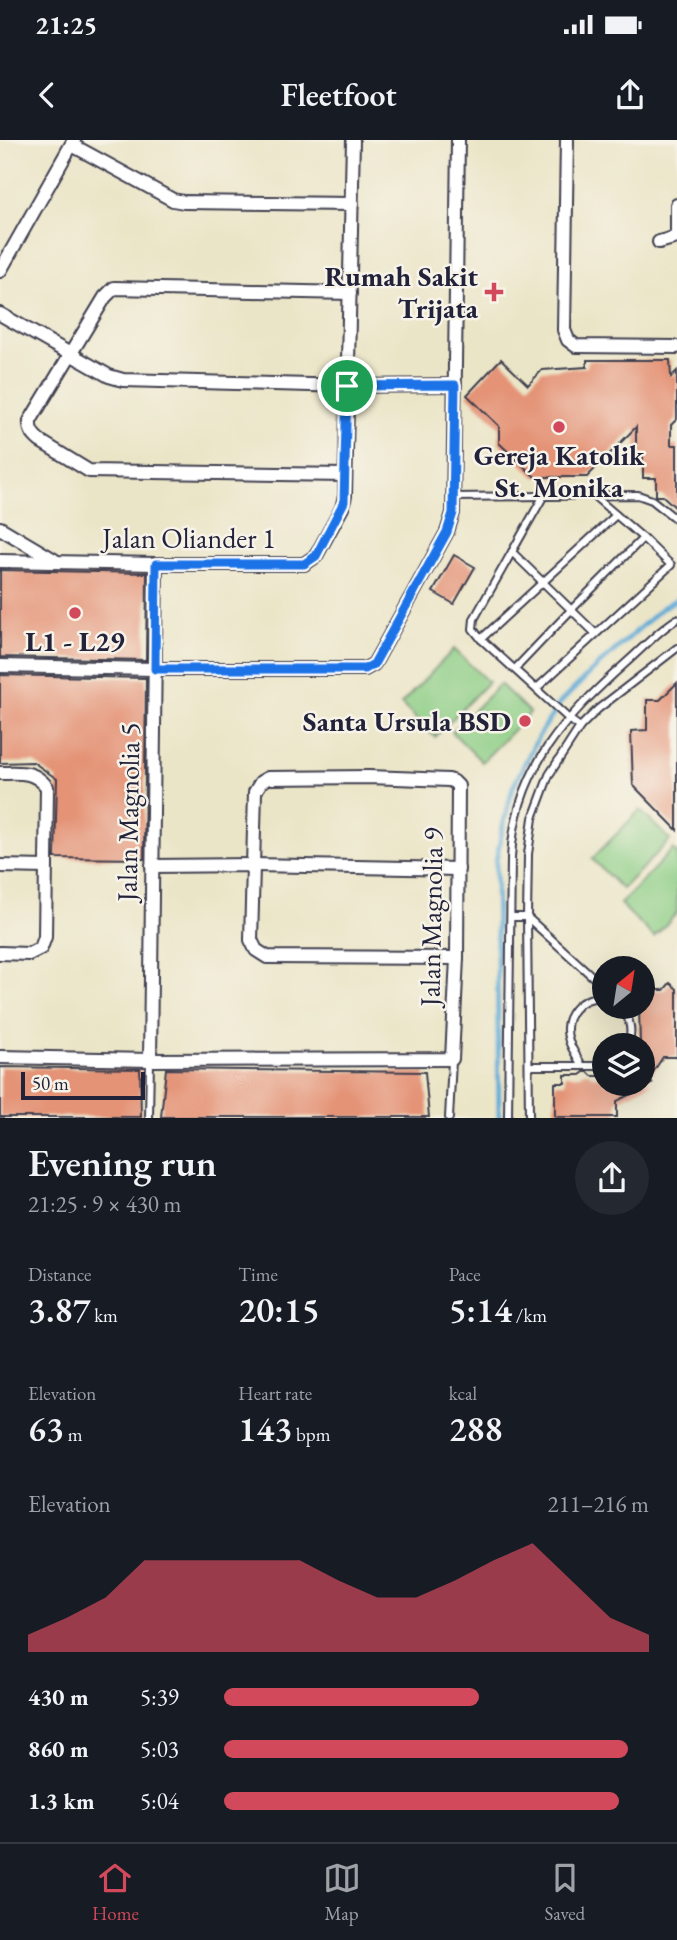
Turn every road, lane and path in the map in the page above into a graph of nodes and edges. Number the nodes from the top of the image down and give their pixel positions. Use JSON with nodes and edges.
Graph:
{"nodes":[{"id":1,"x":353,"y":140,"type":"edge"},
{"id":2,"x":458,"y":140,"type":"edge"},
{"id":3,"x":567,"y":140,"type":"edge"},
{"id":4,"x":73,"y":142,"type":"edge"},
{"id":5,"x":352,"y":204,"type":"junction"},
{"id":6,"x":677,"y":205,"type":"edge"},
{"id":7,"x":677,"y":237,"type":"edge"},
{"id":8,"x":659,"y":242,"type":"dead end"},
{"id":9,"x":0,"y":271,"type":"edge"},
{"id":10,"x":349,"y":293,"type":"junction"},
{"id":11,"x":0,"y":314,"type":"edge"},
{"id":12,"x":677,"y":347,"type":"edge"},
{"id":13,"x":69,"y":354,"type":"junction"},
{"id":14,"x":455,"y":385,"type":"junction"},
{"id":15,"x":347,"y":386,"type":"junction"},
{"id":16,"x":345,"y":475,"type":"junction"},
{"id":17,"x":593,"y":495,"type":"junction"},
{"id":18,"x":543,"y":497,"type":"junction"},
{"id":19,"x":453,"y":498,"type":"junction"},
{"id":20,"x":615,"y":515,"type":"junction"},
{"id":21,"x":677,"y":520,"type":"edge"},
{"id":22,"x":0,"y":528,"type":"edge"},
{"id":23,"x":643,"y":538,"type":"junction"},
{"id":24,"x":512,"y":552,"type":"junction"},
{"id":25,"x":0,"y":561,"type":"edge"},
{"id":26,"x":56,"y":561,"type":"junction"},
{"id":27,"x":156,"y":564,"type":"junction"},
{"id":28,"x":674,"y":564,"type":"edge"},
{"id":29,"x":544,"y":582,"type":"junction"},
{"id":30,"x":572,"y":609,"type":"junction"},
{"id":31,"x":677,"y":619,"type":"edge"},
{"id":32,"x":596,"y":633,"type":"junction"},
{"id":33,"x":481,"y":639,"type":"junction"},
{"id":34,"x":677,"y":648,"type":"edge"},
{"id":35,"x":0,"y":666,"type":"edge"},
{"id":36,"x":155,"y":669,"type":"junction"},
{"id":37,"x":516,"y":669,"type":"junction"},
{"id":38,"x":537,"y":688,"type":"junction"},
{"id":39,"x":567,"y":717,"type":"junction"},
{"id":40,"x":580,"y":727,"type":"junction"},
{"id":41,"x":0,"y":773,"type":"edge"},
{"id":42,"x":522,"y":798,"type":"junction"},
{"id":43,"x":540,"y":799,"type":"junction"},
{"id":44,"x":254,"y":864,"type":"junction"},
{"id":45,"x":0,"y":866,"type":"edge"},
{"id":46,"x":152,"y":866,"type":"junction"},
{"id":47,"x":46,"y":867,"type":"junction"},
{"id":48,"x":458,"y":869,"type":"junction"},
{"id":49,"x":527,"y":916,"type":"junction"},
{"id":50,"x":511,"y":917,"type":"junction"},
{"id":51,"x":0,"y":953,"type":"edge"},
{"id":52,"x":457,"y":958,"type":"junction"},
{"id":53,"x":592,"y":976,"type":"edge"},
{"id":54,"x":592,"y":998,"type":"edge"},
{"id":55,"x":0,"y":1057,"type":"edge"},
{"id":56,"x":452,"y":1059,"type":"junction"},
{"id":57,"x":149,"y":1060,"type":"junction"},
{"id":58,"x":528,"y":1066,"type":"junction"},
{"id":59,"x":582,"y":1066,"type":"junction"},
{"id":60,"x":592,"y":1066,"type":"edge"},
{"id":61,"x":149,"y":1118,"type":"edge"},
{"id":62,"x":449,"y":1118,"type":"edge"},
{"id":63,"x":508,"y":1118,"type":"edge"},
{"id":64,"x":529,"y":1118,"type":"edge"}],
"edges":[{"from":1,"to":5,"type":"street","name":"Jalan Oliander 1"},
{"from":2,"to":14,"type":"street"},
{"from":3,"to":12,"type":"street"},
{"from":4,"to":5,"type":"street"},
{"from":4,"to":9,"type":"street"},
{"from":5,"to":10,"type":"street","name":"Jalan Oliander 1"},
{"from":6,"to":7,"type":"street"},
{"from":7,"to":8,"type":"street"},
{"from":10,"to":13,"type":"street"},
{"from":10,"to":15,"type":"street","name":"Jalan Oliander 1"},
{"from":11,"to":13,"type":"street"},
{"from":13,"to":15,"type":"street"},
{"from":13,"to":16,"type":"street"},
{"from":14,"to":15,"type":"street"},
{"from":14,"to":19,"type":"street"},
{"from":15,"to":16,"type":"street","name":"Jalan Oliander 1"},
{"from":16,"to":27,"type":"street","name":"Jalan Oliander 1"},
{"from":17,"to":18,"type":"lane"},
{"from":17,"to":20,"type":"lane"},
{"from":17,"to":21,"type":"lane"},
{"from":18,"to":19,"type":"lane"},
{"from":18,"to":24,"type":"lane"},
{"from":19,"to":36,"type":"street"},
{"from":20,"to":23,"type":"lane"},
{"from":20,"to":29,"type":"lane"},
{"from":22,"to":26,"type":"street","name":"Jalan Oliander 1"},
{"from":23,"to":28,"type":"lane"},
{"from":23,"to":30,"type":"lane"},
{"from":24,"to":29,"type":"lane"},
{"from":24,"to":33,"type":"lane"},
{"from":25,"to":26,"type":"street","name":"Jalan Oliander 1"},
{"from":26,"to":27,"type":"street","name":"Jalan Oliander 1"},
{"from":27,"to":36,"type":"street","name":"Jalan Magnolia 5"},
{"from":28,"to":32,"type":"lane"},
{"from":29,"to":30,"type":"lane"},
{"from":29,"to":33,"type":"lane"},
{"from":30,"to":32,"type":"lane"},
{"from":30,"to":37,"type":"lane"},
{"from":31,"to":39,"type":"lane"},
{"from":32,"to":38,"type":"lane"},
{"from":33,"to":37,"type":"lane"},
{"from":34,"to":40,"type":"lane"},
{"from":35,"to":36,"type":"street"},
{"from":36,"to":46,"type":"street","name":"Jalan Magnolia 5"},
{"from":37,"to":38,"type":"lane"},
{"from":38,"to":39,"type":"lane"},
{"from":39,"to":40,"type":"lane"},
{"from":39,"to":42,"type":"lane"},
{"from":40,"to":43,"type":"lane"},
{"from":41,"to":47,"type":"street"},
{"from":42,"to":43,"type":"lane"},
{"from":42,"to":50,"type":"lane"},
{"from":43,"to":49,"type":"lane"},
{"from":44,"to":46,"type":"street"},
{"from":44,"to":48,"type":"street"},
{"from":44,"to":48,"type":"street","name":"Jalan Magnolia 9"},
{"from":44,"to":52,"type":"street"},
{"from":45,"to":47,"type":"street"},
{"from":46,"to":57,"type":"street","name":"Jalan Magnolia 5"},
{"from":47,"to":51,"type":"street"},
{"from":48,"to":52,"type":"street","name":"Jalan Magnolia 9"},
{"from":49,"to":50,"type":"lane"},
{"from":49,"to":53,"type":"lane"},
{"from":49,"to":58,"type":"lane"},
{"from":50,"to":63,"type":"lane"},
{"from":52,"to":56,"type":"street","name":"Jalan Magnolia 9"},
{"from":54,"to":59,"type":"lane"},
{"from":55,"to":57,"type":"street"},
{"from":56,"to":57,"type":"street"},
{"from":56,"to":62,"type":"lane"},
{"from":57,"to":61,"type":"lane"},
{"from":58,"to":59,"type":"lane"},
{"from":58,"to":64,"type":"lane"},
{"from":59,"to":60,"type":"lane"}]}
